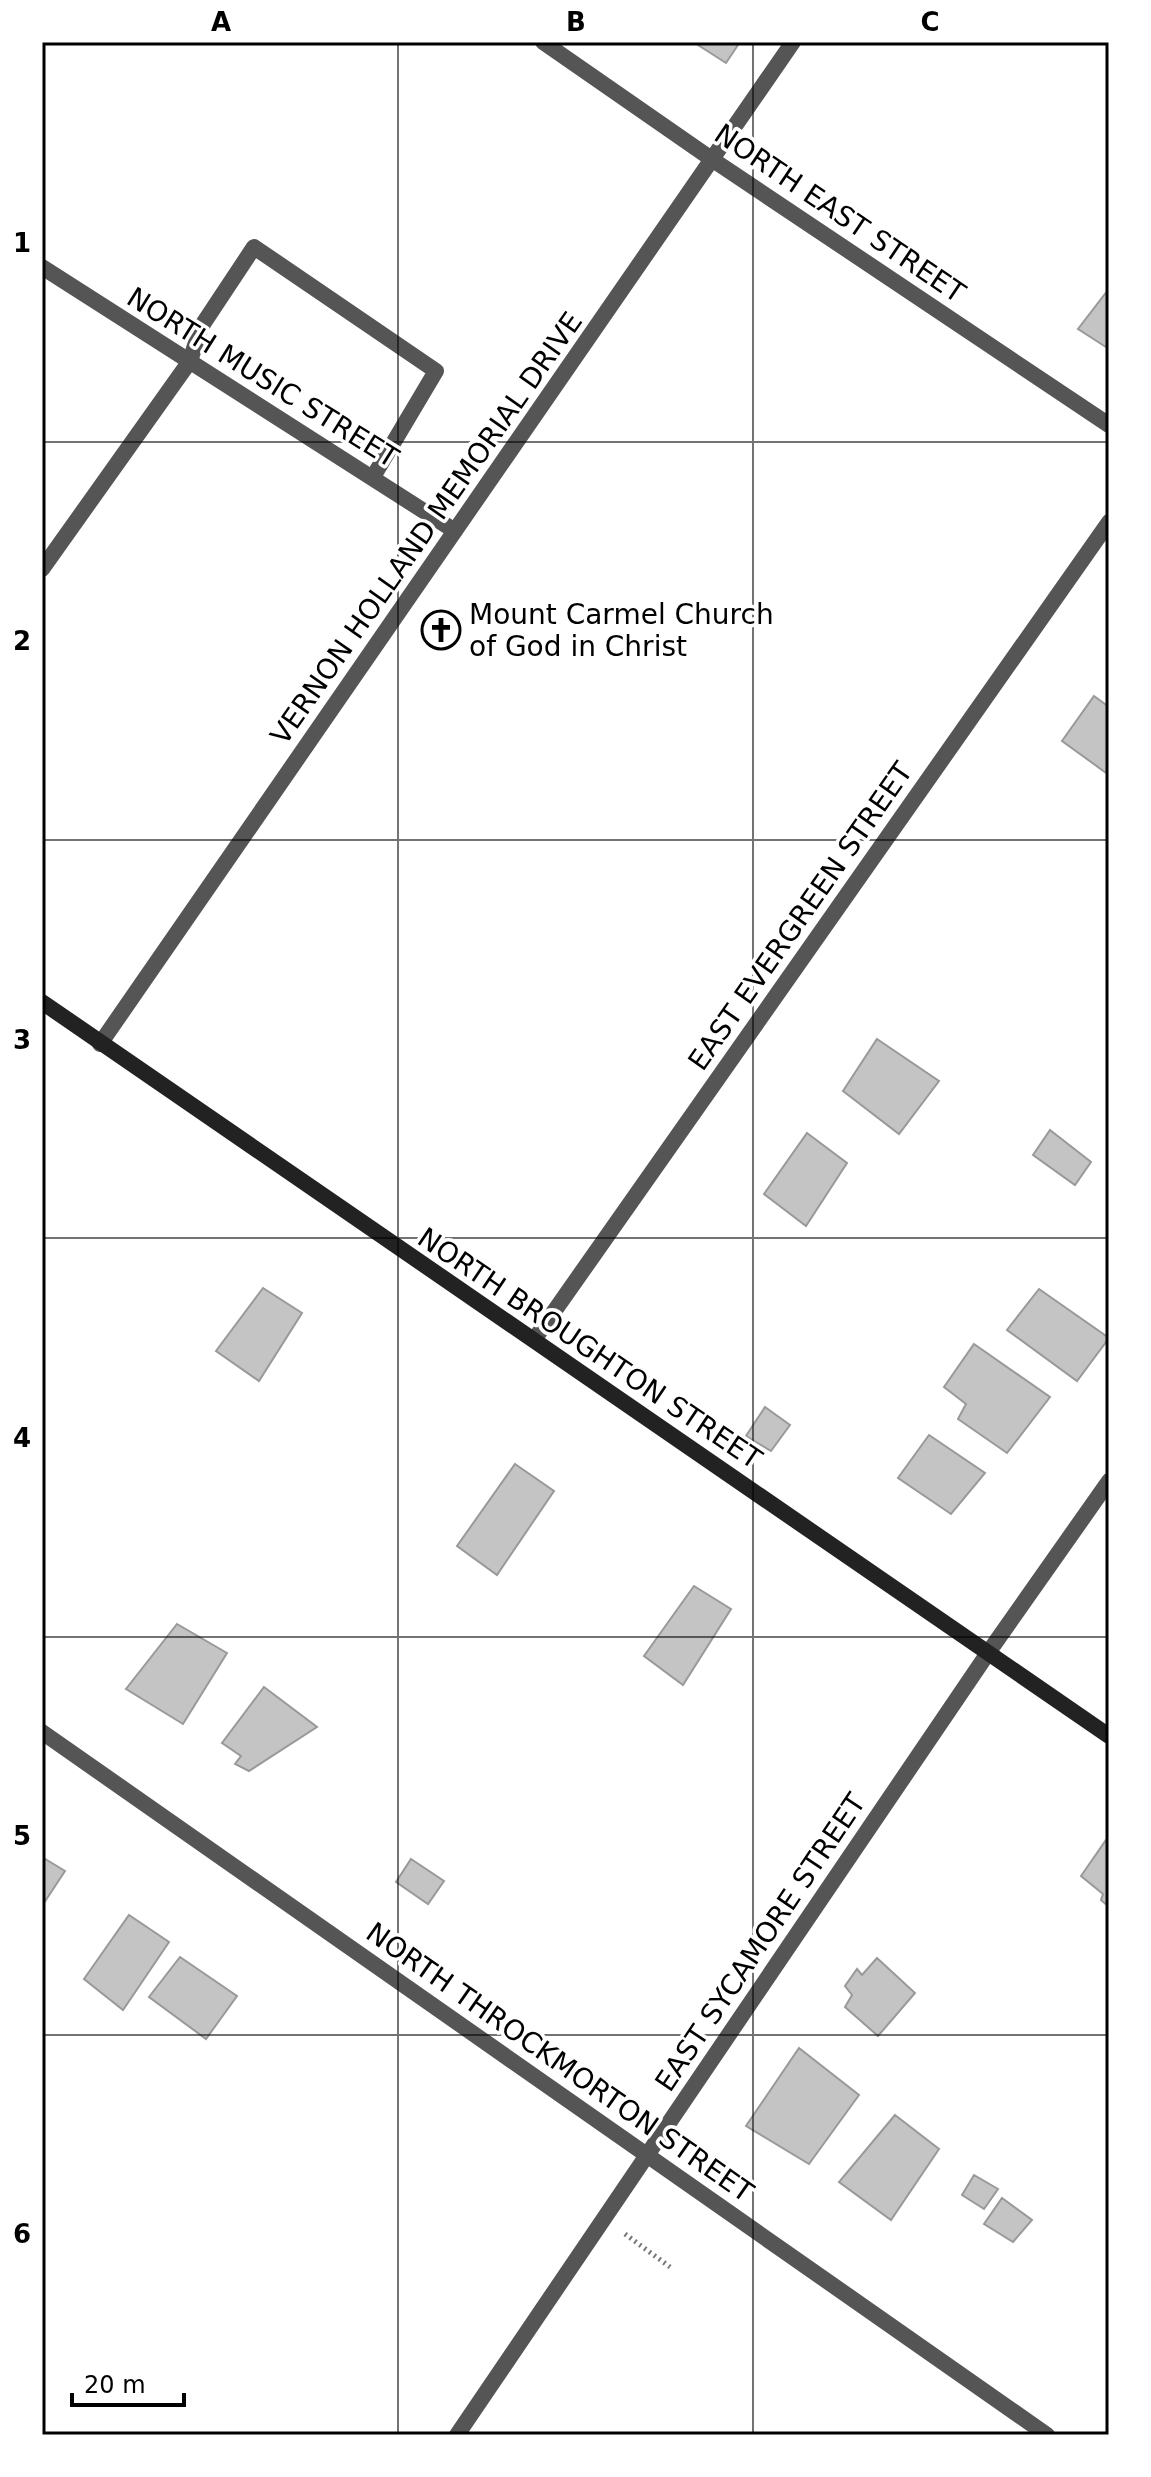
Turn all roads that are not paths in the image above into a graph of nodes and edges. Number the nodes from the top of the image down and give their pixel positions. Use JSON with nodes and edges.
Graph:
{"nodes":[{"id":1,"x":543,"y":42,"type":"edge"},
{"id":2,"x":793,"y":42,"type":"edge"},
{"id":3,"x":713,"y":160,"type":"junction"},
{"id":4,"x":42,"y":267,"type":"edge"},
{"id":5,"x":190,"y":361,"type":"junction"},
{"id":6,"x":1109,"y":425,"type":"edge"},
{"id":7,"x":373,"y":477,"type":"junction"},
{"id":8,"x":1109,"y":522,"type":"edge"},
{"id":9,"x":455,"y":531,"type":"junction"},
{"id":10,"x":42,"y":569,"type":"edge"},
{"id":11,"x":42,"y":1002,"type":"edge"},
{"id":12,"x":100,"y":1044,"type":"junction"},
{"id":13,"x":534,"y":1340,"type":"junction"},
{"id":14,"x":1109,"y":1481,"type":"edge"},
{"id":15,"x":988,"y":1653,"type":"junction"},
{"id":16,"x":42,"y":1732,"type":"edge"},
{"id":17,"x":1109,"y":1736,"type":"edge"},
{"id":18,"x":648,"y":2155,"type":"junction"},
{"id":19,"x":457,"y":2435,"type":"edge"},
{"id":20,"x":1047,"y":2435,"type":"edge"}],
"edges":[{"from":1,"to":3,"type":"street","name":"NORTH EAST STREET"},
{"from":2,"to":3,"type":"street","name":"VERNON HOLLAND MEMORIAL DRIVE"},
{"from":3,"to":6,"type":"street","name":"NORTH EAST STREET"},
{"from":3,"to":9,"type":"street","name":"VERNON HOLLAND MEMORIAL DRIVE"},
{"from":4,"to":5,"type":"street","name":"NORTH MUSIC STREET"},
{"from":5,"to":7,"type":"street","name":"NORTH MUSIC STREET"},
{"from":5,"to":7,"type":"street"},
{"from":5,"to":10,"type":"street"},
{"from":7,"to":9,"type":"street","name":"NORTH MUSIC STREET"},
{"from":8,"to":13,"type":"street","name":"EAST EVERGREEN STREET"},
{"from":9,"to":12,"type":"street","name":"VERNON HOLLAND MEMORIAL DRIVE"},
{"from":11,"to":12,"type":"street","name":"NORTH BROUGHTON STREET"},
{"from":12,"to":13,"type":"street","name":"NORTH BROUGHTON STREET"},
{"from":13,"to":15,"type":"street","name":"NORTH BROUGHTON STREET"},
{"from":14,"to":15,"type":"street","name":"EAST SYCAMORE STREET"},
{"from":15,"to":17,"type":"street","name":"NORTH BROUGHTON STREET"},
{"from":15,"to":18,"type":"street","name":"EAST SYCAMORE STREET"},
{"from":16,"to":18,"type":"street","name":"NORTH THROCKMORTON STREET"},
{"from":18,"to":19,"type":"street","name":"EAST SYCAMORE STREET"},
{"from":18,"to":20,"type":"street","name":"NORTH THROCKMORTON STREET"}]}
